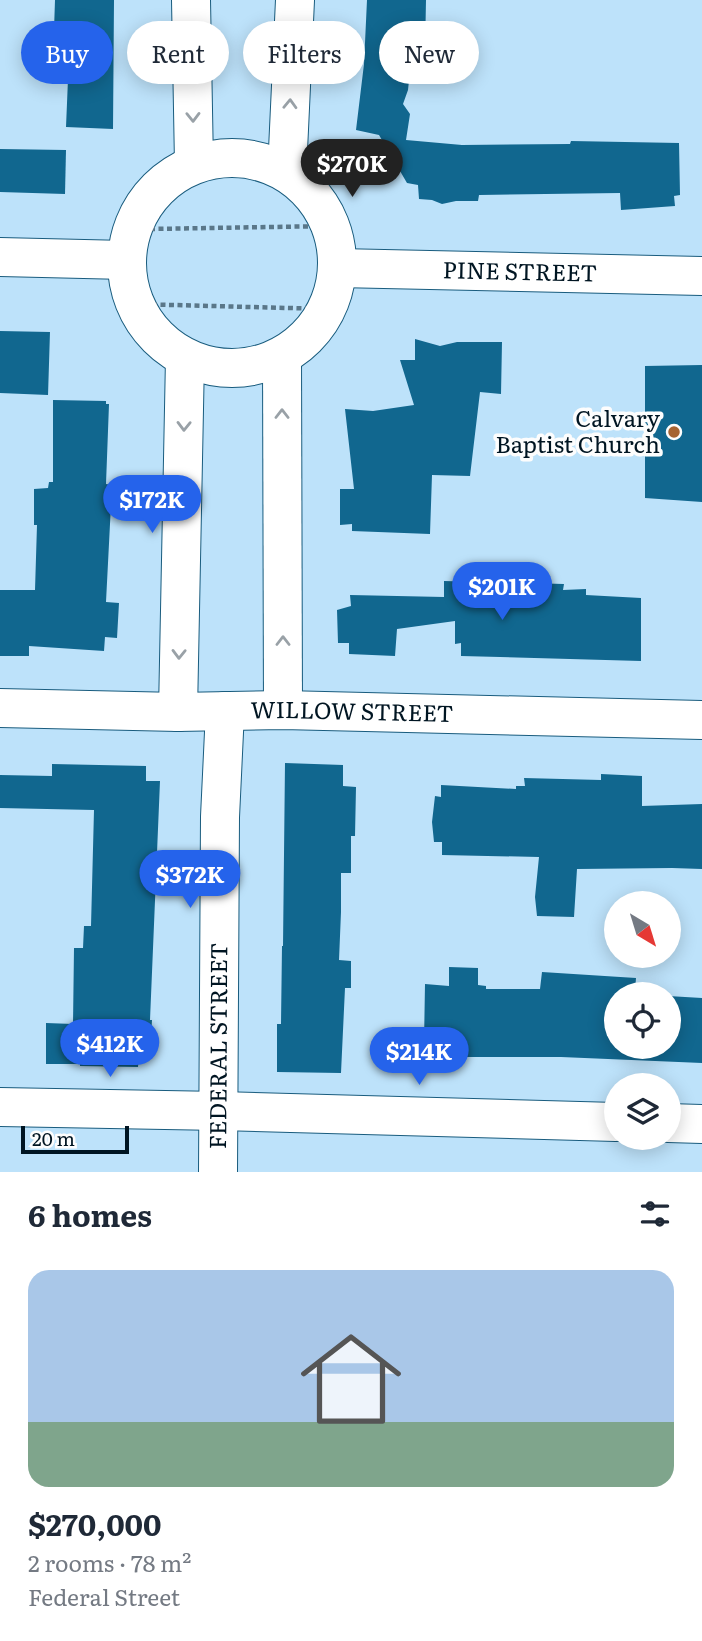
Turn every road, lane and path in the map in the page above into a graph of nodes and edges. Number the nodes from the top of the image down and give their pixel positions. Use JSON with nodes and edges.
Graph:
{"nodes":[{"id":1,"x":191,"y":0,"type":"edge"},
{"id":2,"x":295,"y":0,"type":"edge"},
{"id":3,"x":194,"y":164,"type":"junction"},
{"id":4,"x":287,"y":172,"type":"junction"},
{"id":5,"x":331,"y":226,"type":"junction"},
{"id":6,"x":128,"y":245,"type":"junction"},
{"id":7,"x":0,"y":257,"type":"edge"},
{"id":8,"x":338,"y":268,"type":"junction"},
{"id":9,"x":702,"y":276,"type":"edge"},
{"id":10,"x":135,"y":304,"type":"junction"},
{"id":11,"x":327,"y":309,"type":"junction"},
{"id":12,"x":282,"y":356,"type":"junction"},
{"id":13,"x":185,"y":358,"type":"junction"},
{"id":14,"x":0,"y":708,"type":"edge"},
{"id":15,"x":283,"y":710,"type":"junction"},
{"id":16,"x":225,"y":711,"type":"junction"},
{"id":17,"x":178,"y":712,"type":"junction"},
{"id":18,"x":702,"y":720,"type":"edge"},
{"id":19,"x":0,"y":1107,"type":"edge"},
{"id":20,"x":220,"y":1111,"type":"junction"},
{"id":21,"x":604,"y":1122,"type":"edge"},
{"id":22,"x":681,"y":1123,"type":"edge"},
{"id":23,"x":702,"y":1124,"type":"edge"},
{"id":24,"x":218,"y":1172,"type":"edge"}],
"edges":[{"from":1,"to":3,"type":"street","one_way":true},
{"from":4,"to":2,"type":"street","one_way":true},
{"from":3,"to":4,"type":"street"},
{"from":3,"to":6,"type":"street"},
{"from":4,"to":5,"type":"street"},
{"from":5,"to":6,"type":"path"},
{"from":5,"to":8,"type":"street"},
{"from":6,"to":7,"type":"street"},
{"from":6,"to":10,"type":"street"},
{"from":8,"to":9,"type":"street","name":"PINE STREET"},
{"from":8,"to":11,"type":"street"},
{"from":10,"to":11,"type":"path"},
{"from":10,"to":13,"type":"street"},
{"from":11,"to":12,"type":"street"},
{"from":12,"to":13,"type":"street"},
{"from":15,"to":12,"type":"street","one_way":true},
{"from":13,"to":17,"type":"street","one_way":true},
{"from":14,"to":17,"type":"street","name":"WILLOW STREET"},
{"from":15,"to":16,"type":"street","name":"WILLOW STREET"},
{"from":15,"to":18,"type":"street","name":"WILLOW STREET"},
{"from":16,"to":17,"type":"street","name":"WILLOW STREET"},
{"from":16,"to":20,"type":"street","name":"FEDERAL STREET"},
{"from":19,"to":20,"type":"street"},
{"from":20,"to":21,"type":"street"},
{"from":20,"to":24,"type":"street","name":"FEDERAL STREET"},
{"from":22,"to":23,"type":"street"}]}
